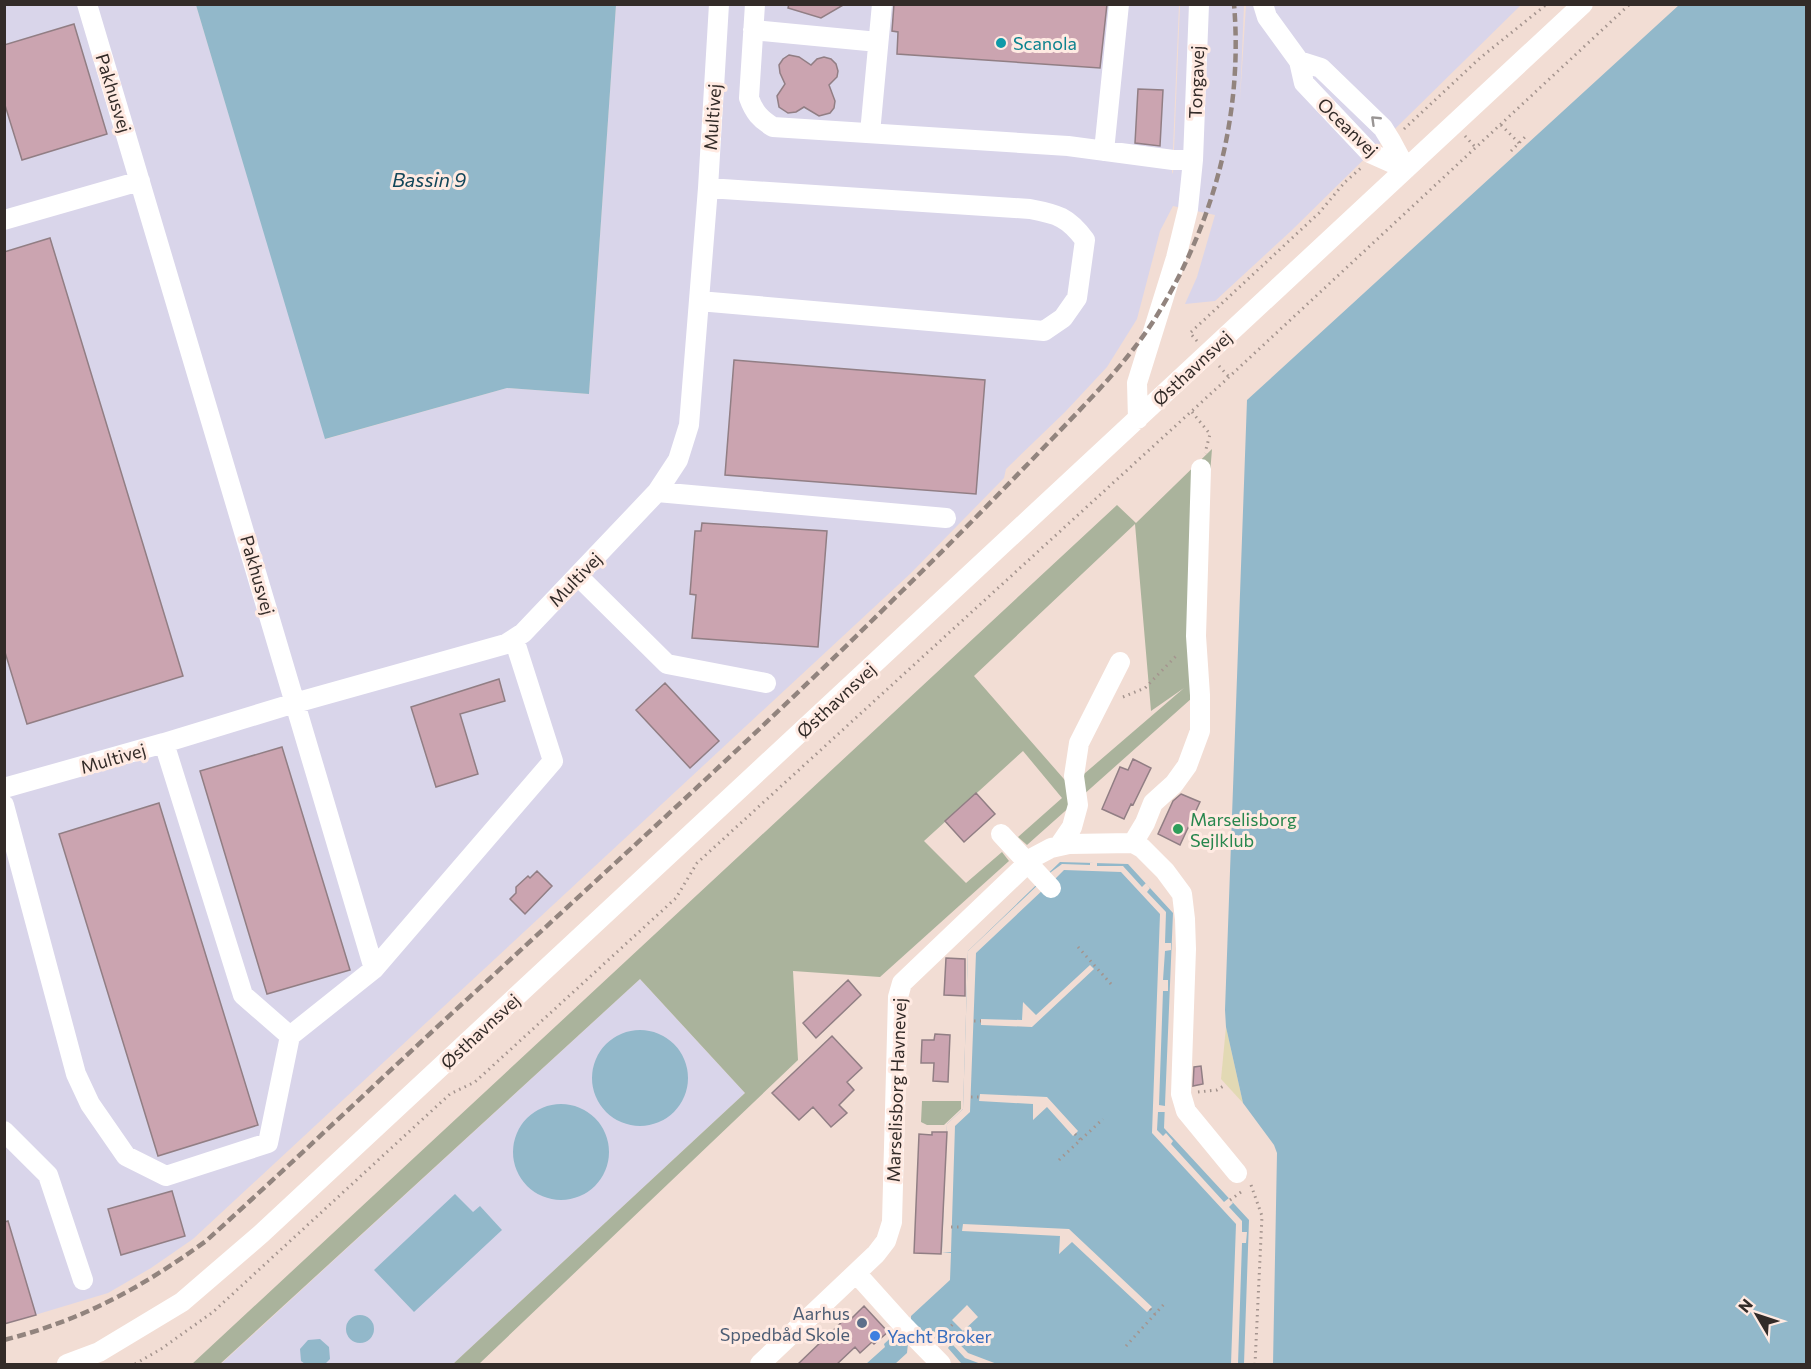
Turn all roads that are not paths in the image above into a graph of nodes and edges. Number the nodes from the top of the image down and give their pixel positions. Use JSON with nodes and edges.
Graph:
{"nodes":[{"id":1,"x":87,"y":4,"type":"edge"},
{"id":2,"x":719,"y":4,"type":"edge"},
{"id":3,"x":755,"y":4,"type":"edge"},
{"id":4,"x":882,"y":4,"type":"edge"},
{"id":5,"x":1119,"y":4,"type":"edge"},
{"id":6,"x":1199,"y":4,"type":"edge"},
{"id":7,"x":1263,"y":4,"type":"edge"},
{"id":8,"x":1583,"y":4,"type":"edge"},
{"id":9,"x":753,"y":30,"type":"junction"},
{"id":10,"x":878,"y":42,"type":"junction"},
{"id":11,"x":1299,"y":61,"type":"junction"},
{"id":12,"x":870,"y":133,"type":"junction"},
{"id":13,"x":1104,"y":151,"type":"junction"},
{"id":14,"x":1193,"y":160,"type":"junction"},
{"id":15,"x":1406,"y":170,"type":"junction"},
{"id":16,"x":140,"y":181,"type":"junction"},
{"id":17,"x":708,"y":188,"type":"junction"},
{"id":18,"x":4,"y":220,"type":"edge"},
{"id":19,"x":699,"y":301,"type":"junction"},
{"id":20,"x":1138,"y":419,"type":"junction"},
{"id":21,"x":1201,"y":469,"type":"road end"},
{"id":22,"x":657,"y":492,"type":"junction"},
{"id":23,"x":946,"y":518,"type":"dead end"},
{"id":24,"x":578,"y":576,"type":"junction"},
{"id":25,"x":514,"y":639,"type":"junction"},
{"id":26,"x":1120,"y":662,"type":"dead end"},
{"id":27,"x":766,"y":683,"type":"dead end"},
{"id":28,"x":295,"y":703,"type":"junction"},
{"id":29,"x":164,"y":743,"type":"junction"},
{"id":30,"x":4,"y":788,"type":"edge"},
{"id":31,"x":4,"y":805,"type":"edge"},
{"id":32,"x":1001,"y":834,"type":"dead end"},
{"id":33,"x":1133,"y":843,"type":"junction"},
{"id":34,"x":1059,"y":846,"type":"junction"},
{"id":35,"x":1028,"y":863,"type":"junction"},
{"id":36,"x":1051,"y":888,"type":"dead end"},
{"id":37,"x":374,"y":969,"type":"junction"},
{"id":38,"x":290,"y":1036,"type":"junction"},
{"id":39,"x":4,"y":1131,"type":"edge"},
{"id":40,"x":1237,"y":1173,"type":"road end"},
{"id":41,"x":856,"y":1273,"type":"junction"},
{"id":42,"x":83,"y":1280,"type":"dead end"},
{"id":43,"x":67,"y":1365,"type":"edge"},
{"id":44,"x":760,"y":1365,"type":"edge"},
{"id":45,"x":940,"y":1365,"type":"edge"}],
"edges":[{"from":1,"to":16,"type":"street","name":"Pakhusvej"},
{"from":2,"to":17,"type":"street","name":"Multivej"},
{"from":3,"to":9,"type":"street"},
{"from":4,"to":10,"type":"street"},
{"from":5,"to":13,"type":"street"},
{"from":6,"to":14,"type":"street","name":"Tongavej"},
{"from":7,"to":11,"type":"street","name":"Oceanvej"},
{"from":8,"to":15,"type":"street","name":"Østhavnsvej"},
{"from":9,"to":10,"type":"street"},
{"from":9,"to":12,"type":"street"},
{"from":10,"to":12,"type":"street"},
{"from":15,"to":11,"type":"street","name":"Oceanvej","one_way":true},
{"from":11,"to":15,"type":"street","name":"Oceanvej"},
{"from":12,"to":13,"type":"street"},
{"from":13,"to":14,"type":"street"},
{"from":14,"to":20,"type":"street","name":"Tongavej"},
{"from":15,"to":20,"type":"street","name":"Østhavnsvej"},
{"from":16,"to":18,"type":"street"},
{"from":16,"to":28,"type":"street","name":"Pakhusvej"},
{"from":17,"to":19,"type":"street","name":"Multivej"},
{"from":17,"to":19,"type":"street"},
{"from":19,"to":22,"type":"street","name":"Multivej"},
{"from":20,"to":43,"type":"street","name":"Østhavnsvej"},
{"from":21,"to":33,"type":"street"},
{"from":22,"to":23,"type":"street"},
{"from":22,"to":24,"type":"street","name":"Multivej"},
{"from":24,"to":25,"type":"street","name":"Multivej"},
{"from":24,"to":27,"type":"street"},
{"from":25,"to":28,"type":"street","name":"Multivej"},
{"from":25,"to":37,"type":"street"},
{"from":26,"to":34,"type":"street"},
{"from":28,"to":29,"type":"street","name":"Multivej"},
{"from":28,"to":37,"type":"street","name":"Pakhusvej"},
{"from":29,"to":30,"type":"street","name":"Multivej"},
{"from":29,"to":38,"type":"street"},
{"from":31,"to":38,"type":"street"},
{"from":32,"to":35,"type":"street"},
{"from":33,"to":34,"type":"street","name":"Marselisborg Havnevej"},
{"from":33,"to":40,"type":"street"},
{"from":34,"to":35,"type":"street","name":"Marselisborg Havnevej"},
{"from":35,"to":36,"type":"street"},
{"from":35,"to":41,"type":"street","name":"Marselisborg Havnevej"},
{"from":37,"to":38,"type":"street"},
{"from":39,"to":42,"type":"street"},
{"from":41,"to":44,"type":"street","name":"Marselisborg Havnevej"},
{"from":41,"to":45,"type":"street"}]}
